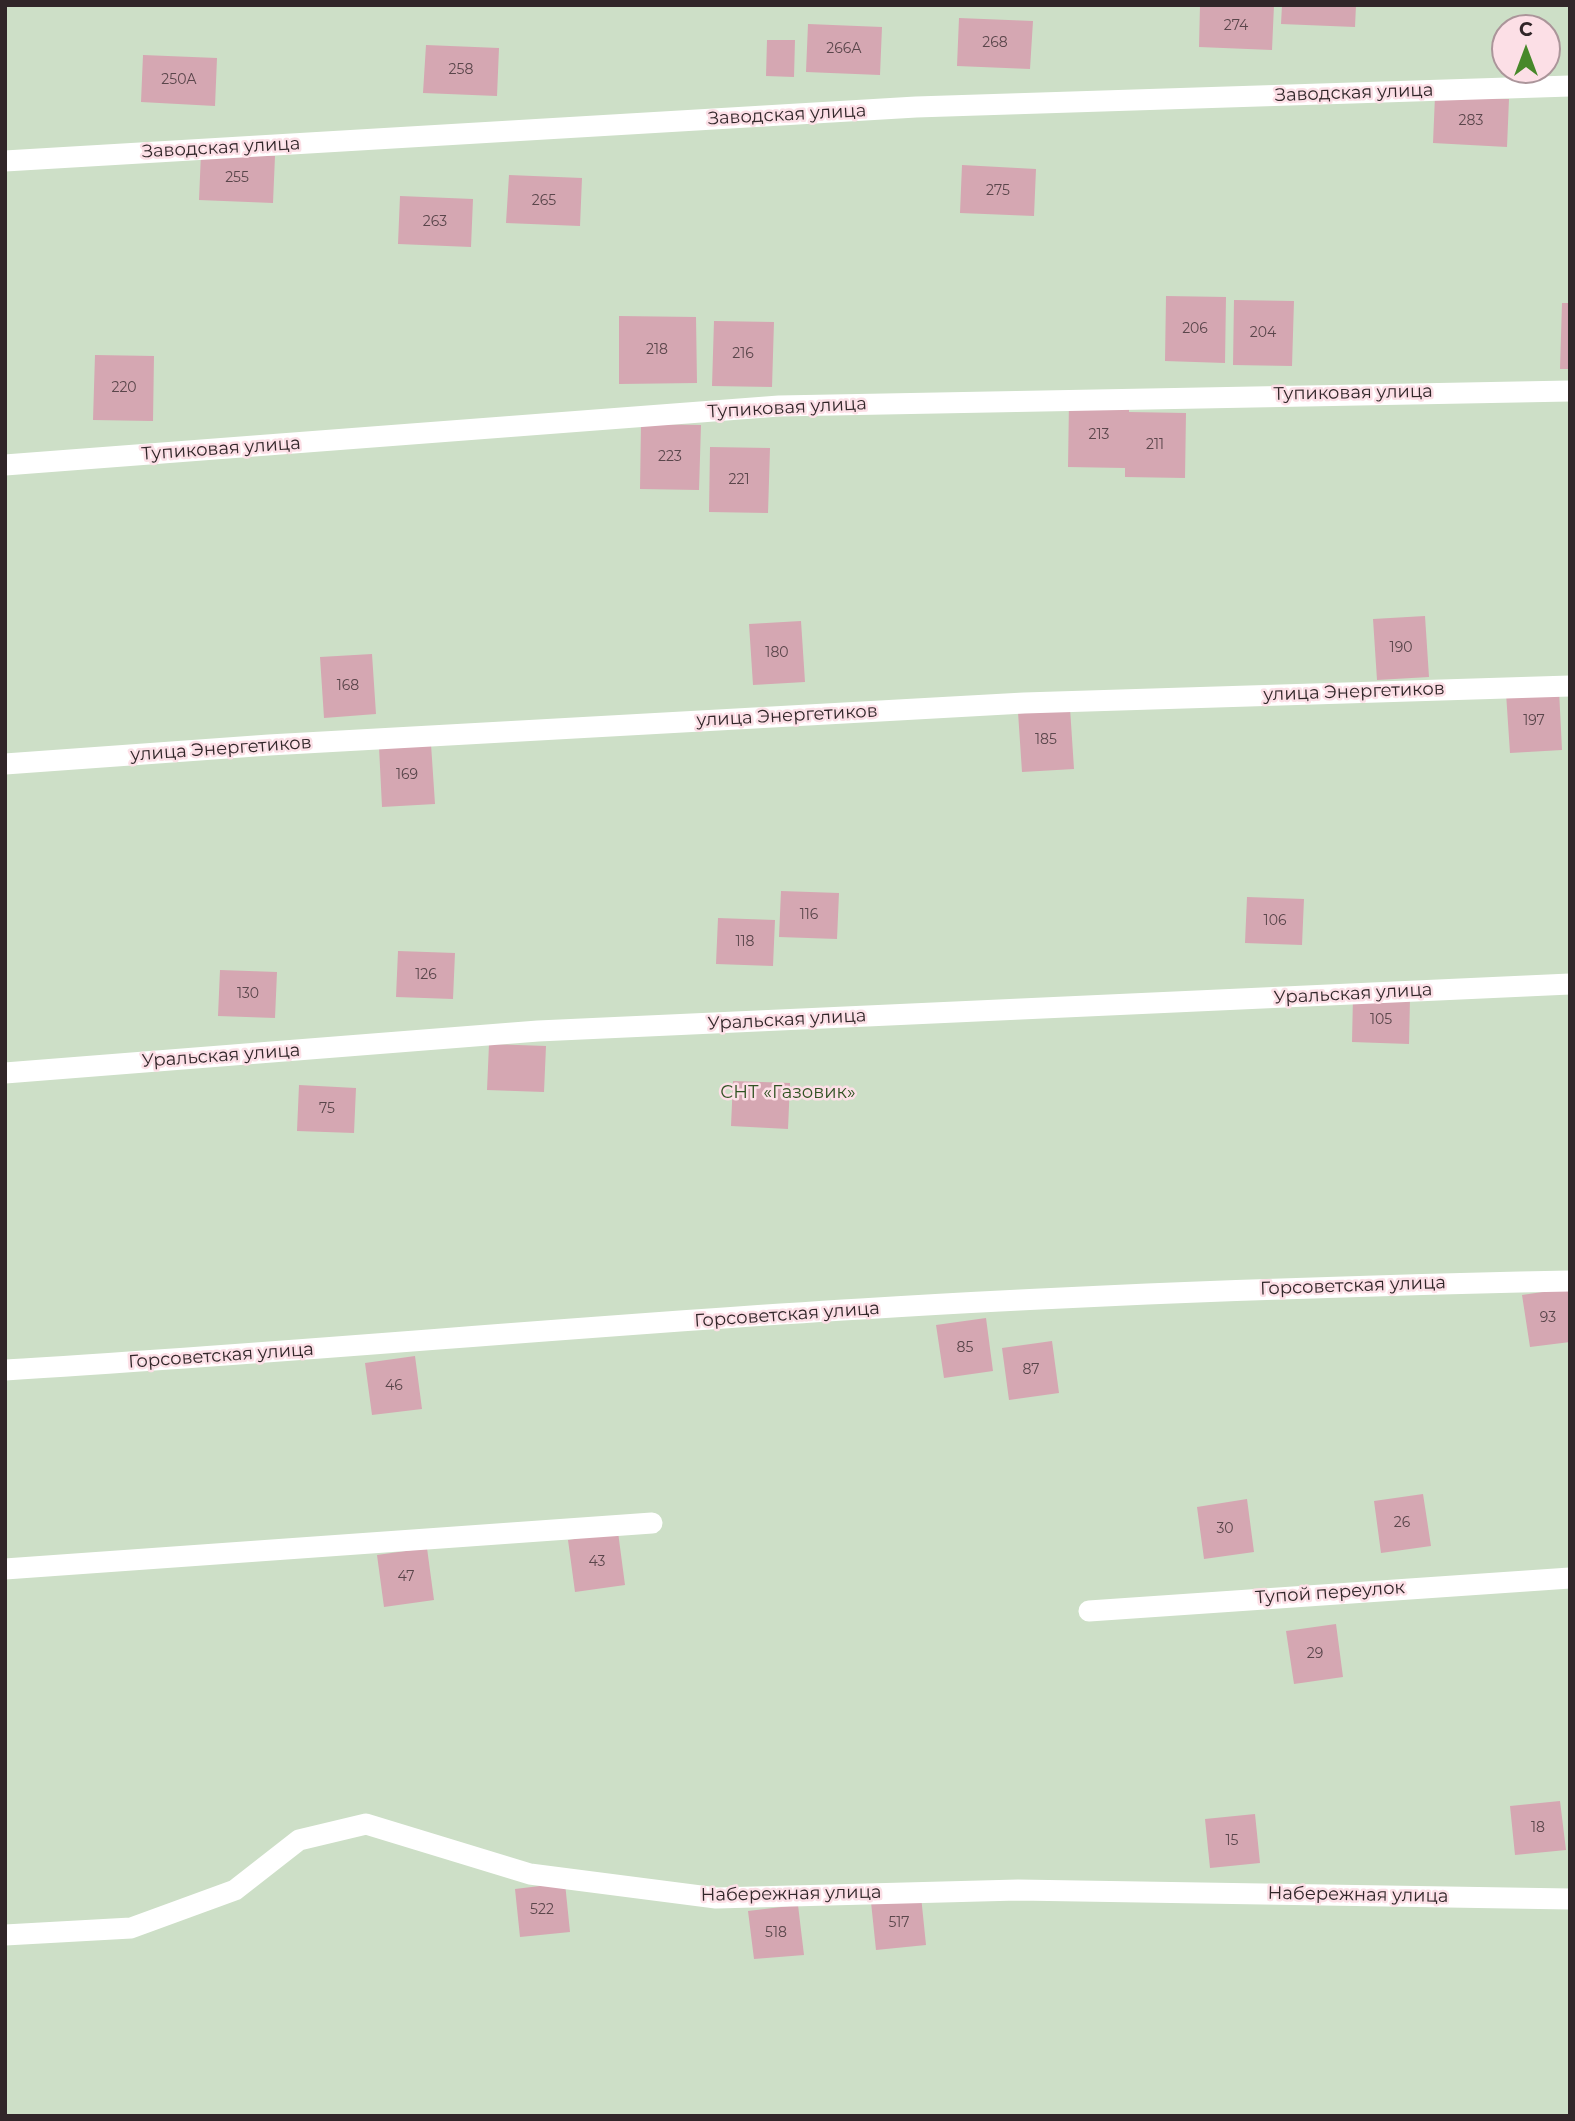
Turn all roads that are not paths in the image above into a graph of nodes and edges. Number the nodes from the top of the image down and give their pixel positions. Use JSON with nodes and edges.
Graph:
{"nodes":[{"id":1,"x":1570,"y":86,"type":"edge"},
{"id":2,"x":5,"y":161,"type":"edge"},
{"id":3,"x":1570,"y":391,"type":"edge"},
{"id":4,"x":5,"y":466,"type":"edge"},
{"id":5,"x":1570,"y":686,"type":"edge"},
{"id":6,"x":5,"y":764,"type":"edge"},
{"id":7,"x":1570,"y":984,"type":"edge"},
{"id":8,"x":5,"y":1073,"type":"edge"},
{"id":9,"x":1570,"y":1281,"type":"edge"},
{"id":10,"x":5,"y":1370,"type":"edge"},
{"id":11,"x":652,"y":1523,"type":"dead end"},
{"id":12,"x":5,"y":1569,"type":"edge"},
{"id":13,"x":1570,"y":1578,"type":"edge"},
{"id":14,"x":1090,"y":1611,"type":"dead end"},
{"id":15,"x":1570,"y":1899,"type":"edge"},
{"id":16,"x":5,"y":1935,"type":"edge"}],
"edges":[{"from":1,"to":2,"type":"lane","name":"Заводская улица"},
{"from":3,"to":4,"type":"lane","name":"Тупиковая улица"},
{"from":5,"to":6,"type":"lane","name":"улица Энергетиков"},
{"from":7,"to":8,"type":"lane","name":"Уральская улица"},
{"from":9,"to":10,"type":"lane","name":"Горсоветская улица"},
{"from":11,"to":12,"type":"lane"},
{"from":13,"to":14,"type":"lane","name":"Тупой переулок"},
{"from":15,"to":16,"type":"lane","name":"Набережная улица"}]}
